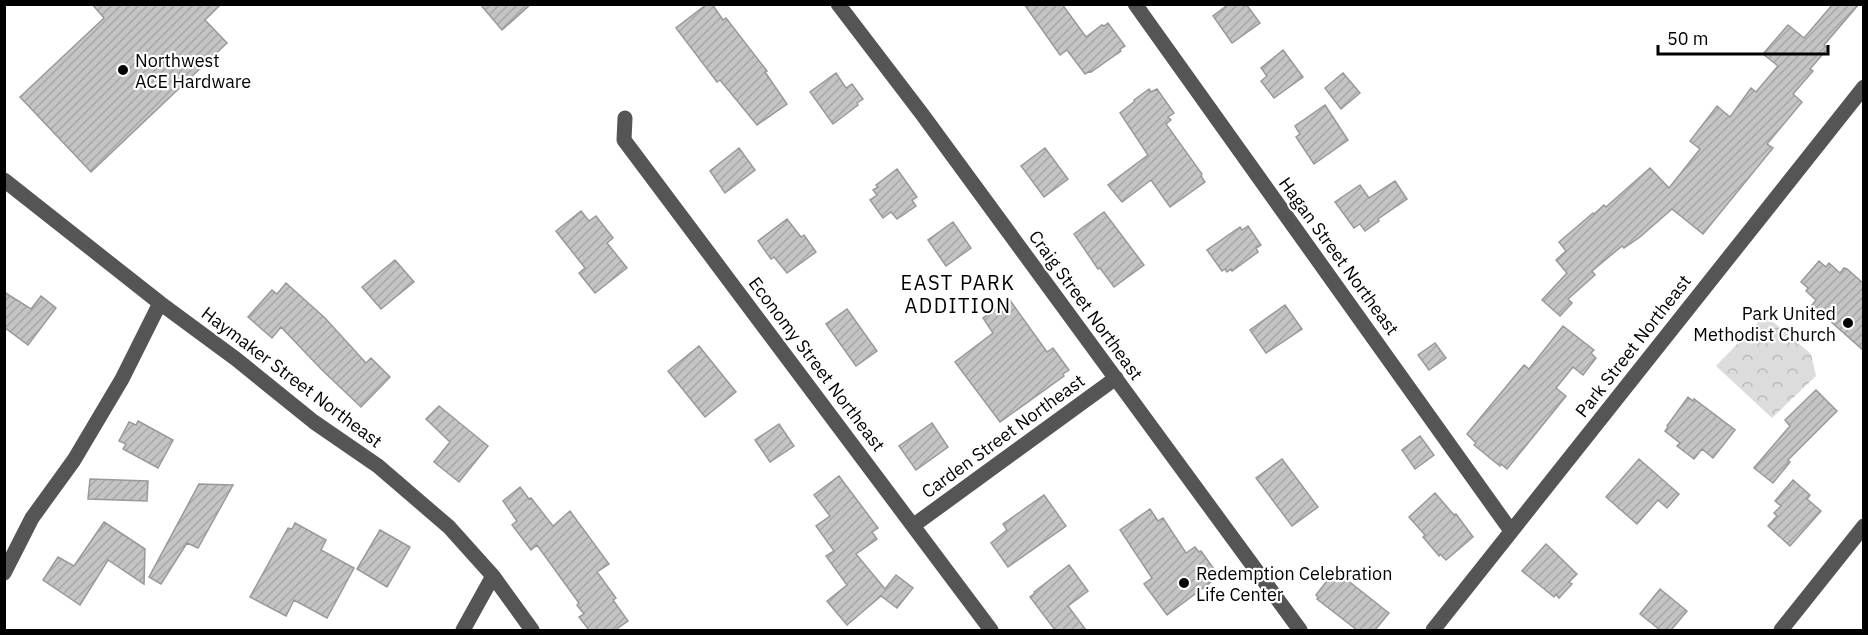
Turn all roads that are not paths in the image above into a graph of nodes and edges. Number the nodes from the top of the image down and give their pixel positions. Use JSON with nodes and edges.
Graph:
{"nodes":[{"id":1,"x":838,"y":4,"type":"edge"},
{"id":2,"x":1135,"y":4,"type":"edge"},
{"id":3,"x":1863,"y":87,"type":"edge"},
{"id":4,"x":625,"y":118,"type":"dead end"},
{"id":5,"x":4,"y":180,"type":"edge"},
{"id":6,"x":160,"y":303,"type":"junction"},
{"id":7,"x":1116,"y":378,"type":"junction"},
{"id":8,"x":914,"y":525,"type":"junction"},
{"id":9,"x":1863,"y":526,"type":"edge"},
{"id":10,"x":1511,"y":531,"type":"junction"},
{"id":11,"x":4,"y":573,"type":"edge"},
{"id":12,"x":493,"y":576,"type":"junction"},
{"id":13,"x":463,"y":630,"type":"edge"},
{"id":14,"x":531,"y":630,"type":"edge"},
{"id":15,"x":991,"y":630,"type":"edge"},
{"id":16,"x":1300,"y":630,"type":"edge"},
{"id":17,"x":1433,"y":630,"type":"edge"},
{"id":18,"x":1781,"y":630,"type":"edge"}],
"edges":[{"from":1,"to":7,"type":"street","name":"Craig Street Northeast"},
{"from":2,"to":10,"type":"street","name":"Hagan Street Northeast"},
{"from":3,"to":10,"type":"street","name":"Park Street Northeast"},
{"from":4,"to":8,"type":"street","name":"Economy Street Northeast"},
{"from":5,"to":6,"type":"street","name":"Haymaker Street Northeast"},
{"from":6,"to":11,"type":"street"},
{"from":6,"to":12,"type":"street","name":"Haymaker Street Northeast"},
{"from":7,"to":8,"type":"street","name":"Carden Street Northeast"},
{"from":7,"to":16,"type":"street","name":"Craig Street Northeast"},
{"from":8,"to":15,"type":"street","name":"Economy Street Northeast"},
{"from":9,"to":18,"type":"street"},
{"from":10,"to":17,"type":"street","name":"Park Street Northeast"},
{"from":12,"to":13,"type":"street"},
{"from":12,"to":14,"type":"street","name":"Haymaker Street Northeast"}]}
